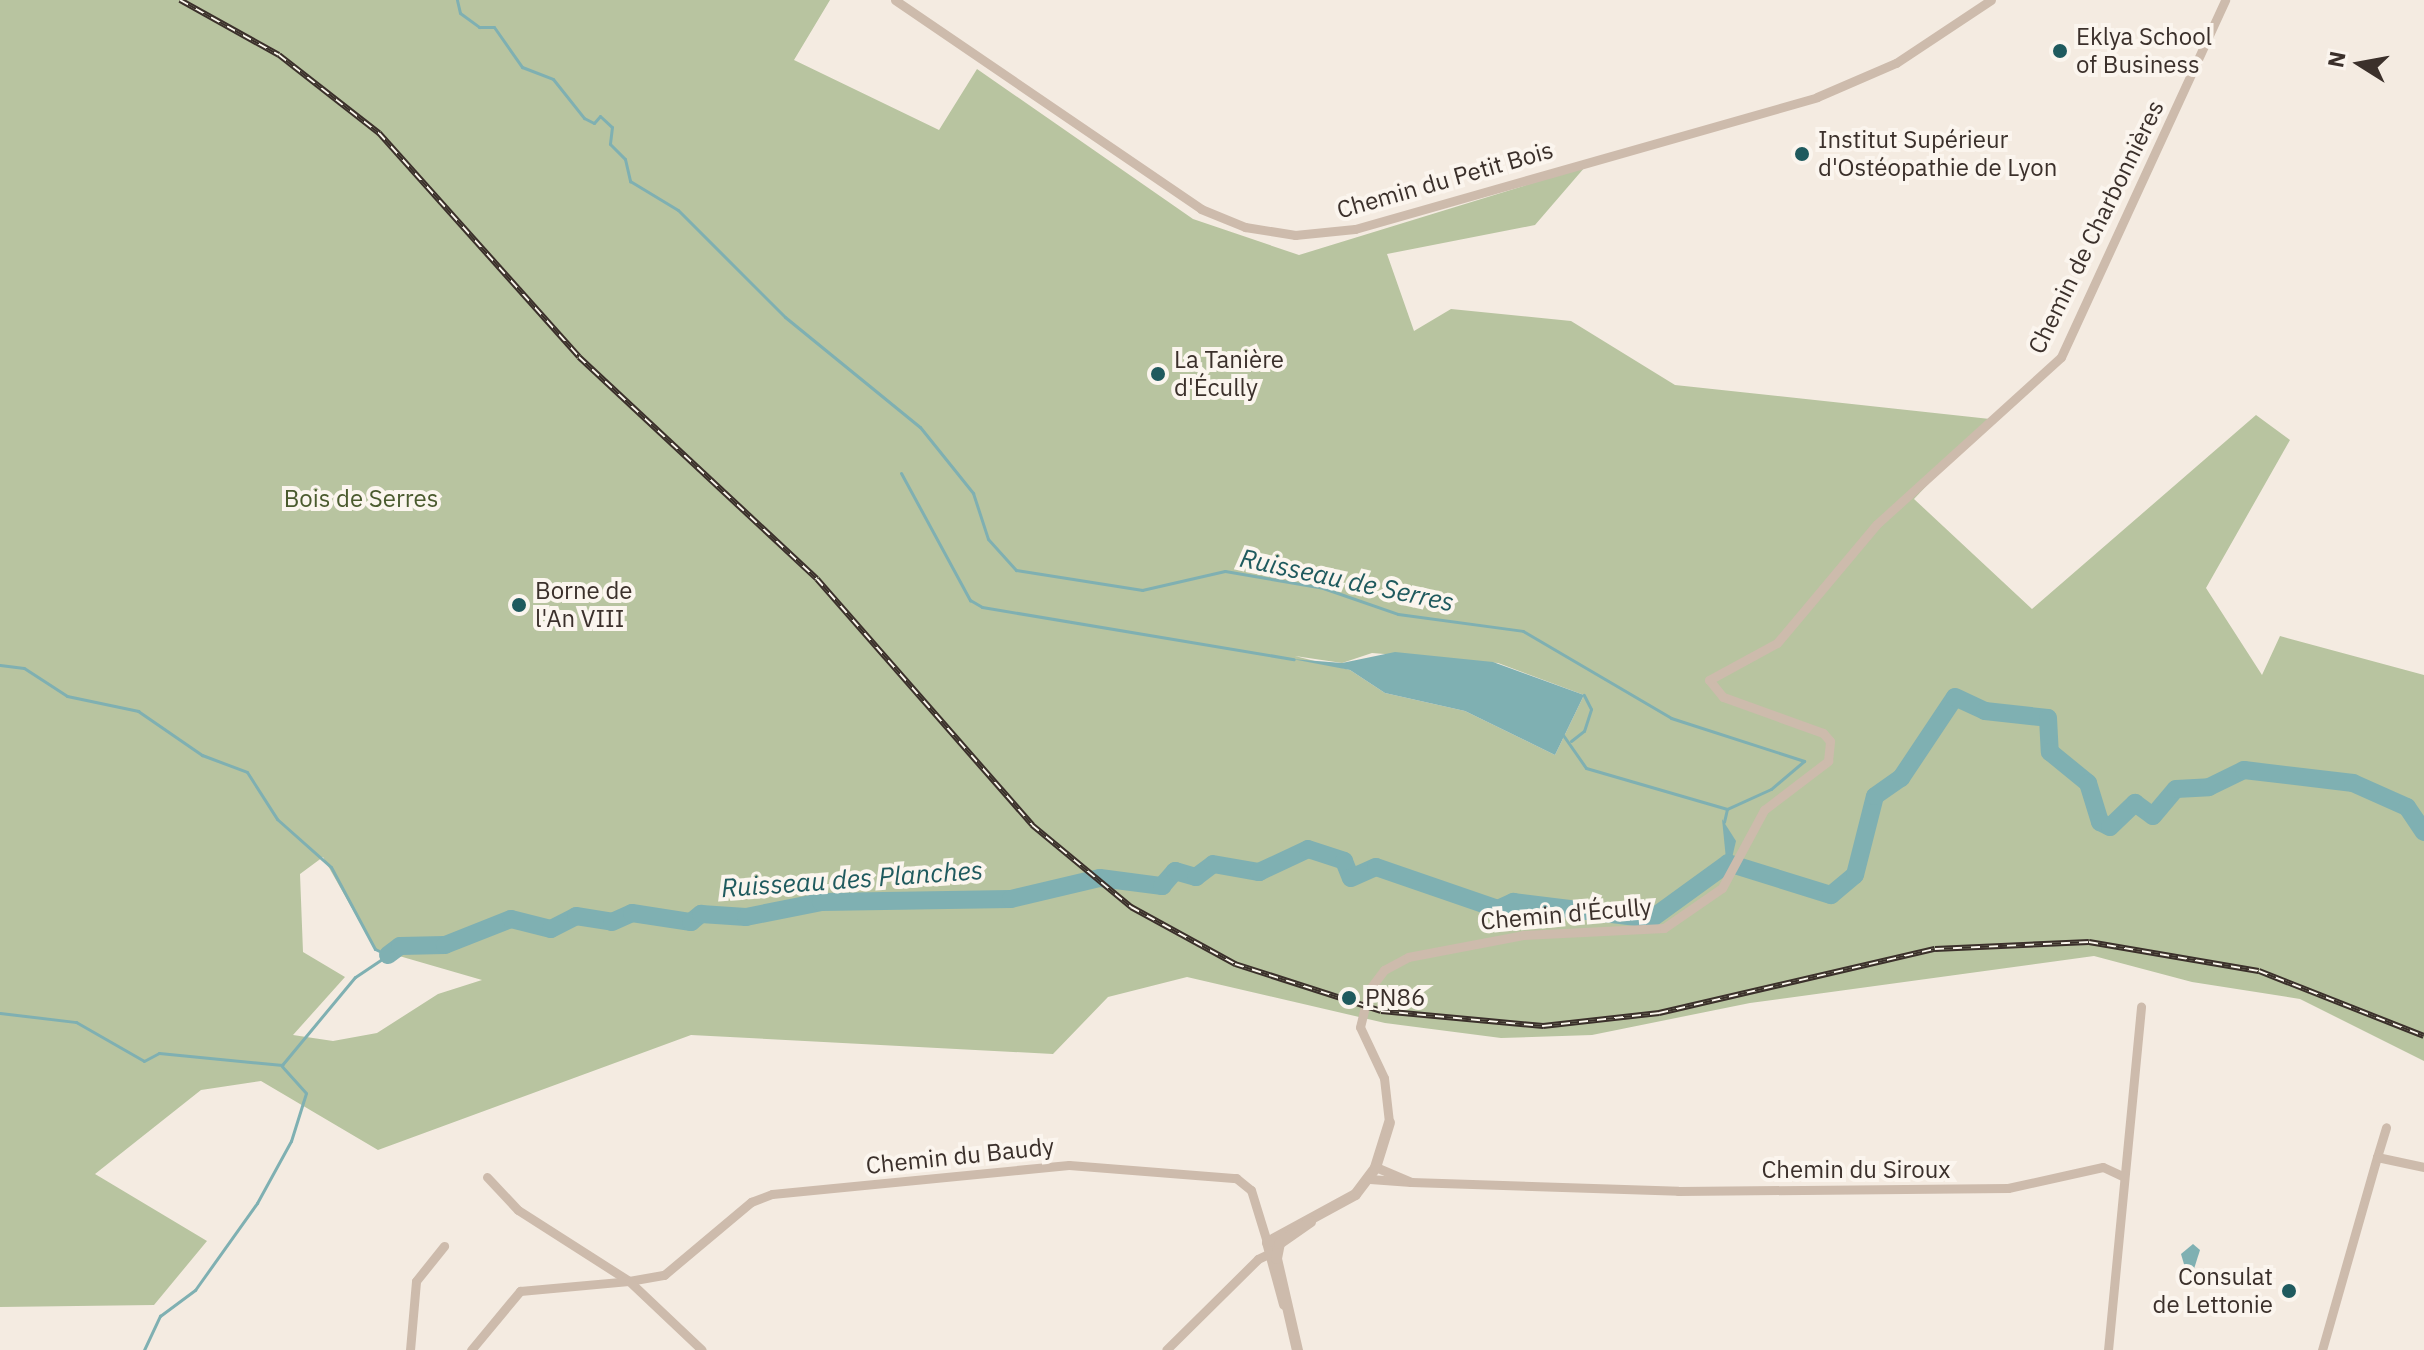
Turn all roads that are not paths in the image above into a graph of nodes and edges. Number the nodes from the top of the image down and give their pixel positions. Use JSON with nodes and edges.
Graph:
{"nodes":[{"id":1,"x":895,"y":0,"type":"edge"},
{"id":2,"x":1991,"y":0,"type":"edge"},
{"id":3,"x":2225,"y":0,"type":"edge"},
{"id":4,"x":1730,"y":876,"type":"joint"},
{"id":5,"x":2141,"y":1007,"type":"dead end"},
{"id":6,"x":1389,"y":1122,"type":"joint"},
{"id":7,"x":2386,"y":1127,"type":"dead end"},
{"id":8,"x":2377,"y":1157,"type":"junction"},
{"id":9,"x":2424,"y":1167,"type":"edge"},
{"id":10,"x":1372,"y":1173,"type":"junction"},
{"id":11,"x":2122,"y":1176,"type":"junction"},
{"id":12,"x":487,"y":1177,"type":"dead end"},
{"id":13,"x":444,"y":1246,"type":"dead end"},
{"id":14,"x":1270,"y":1249,"type":"junction"},
{"id":15,"x":629,"y":1281,"type":"junction"},
{"id":16,"x":410,"y":1350,"type":"edge"},
{"id":17,"x":471,"y":1350,"type":"edge"},
{"id":18,"x":702,"y":1350,"type":"edge"},
{"id":19,"x":1166,"y":1350,"type":"edge"},
{"id":20,"x":1297,"y":1350,"type":"edge"},
{"id":21,"x":2108,"y":1350,"type":"edge"},
{"id":22,"x":2322,"y":1350,"type":"edge"}],
"edges":[{"from":1,"to":2,"type":"street","name":"Chemin du Petit Bois"},
{"from":3,"to":4,"type":"street","name":"Chemin de Charbonnières"},
{"from":4,"to":6,"type":"street","name":"Chemin d'Écully"},
{"from":5,"to":11,"type":"street"},
{"from":6,"to":10,"type":"street","name":"Chemin d'Écully"},
{"from":7,"to":8,"type":"street"},
{"from":8,"to":9,"type":"street"},
{"from":8,"to":22,"type":"street"},
{"from":10,"to":11,"type":"street","name":"Chemin du Siroux"},
{"from":10,"to":14,"type":"street"},
{"from":11,"to":21,"type":"street"},
{"from":12,"to":15,"type":"street"},
{"from":13,"to":16,"type":"street"},
{"from":14,"to":15,"type":"street","name":"Chemin du Baudy"},
{"from":14,"to":19,"type":"street"},
{"from":14,"to":20,"type":"street"},
{"from":15,"to":17,"type":"street","name":"Chemin du Baudy"},
{"from":15,"to":18,"type":"street"}]}
